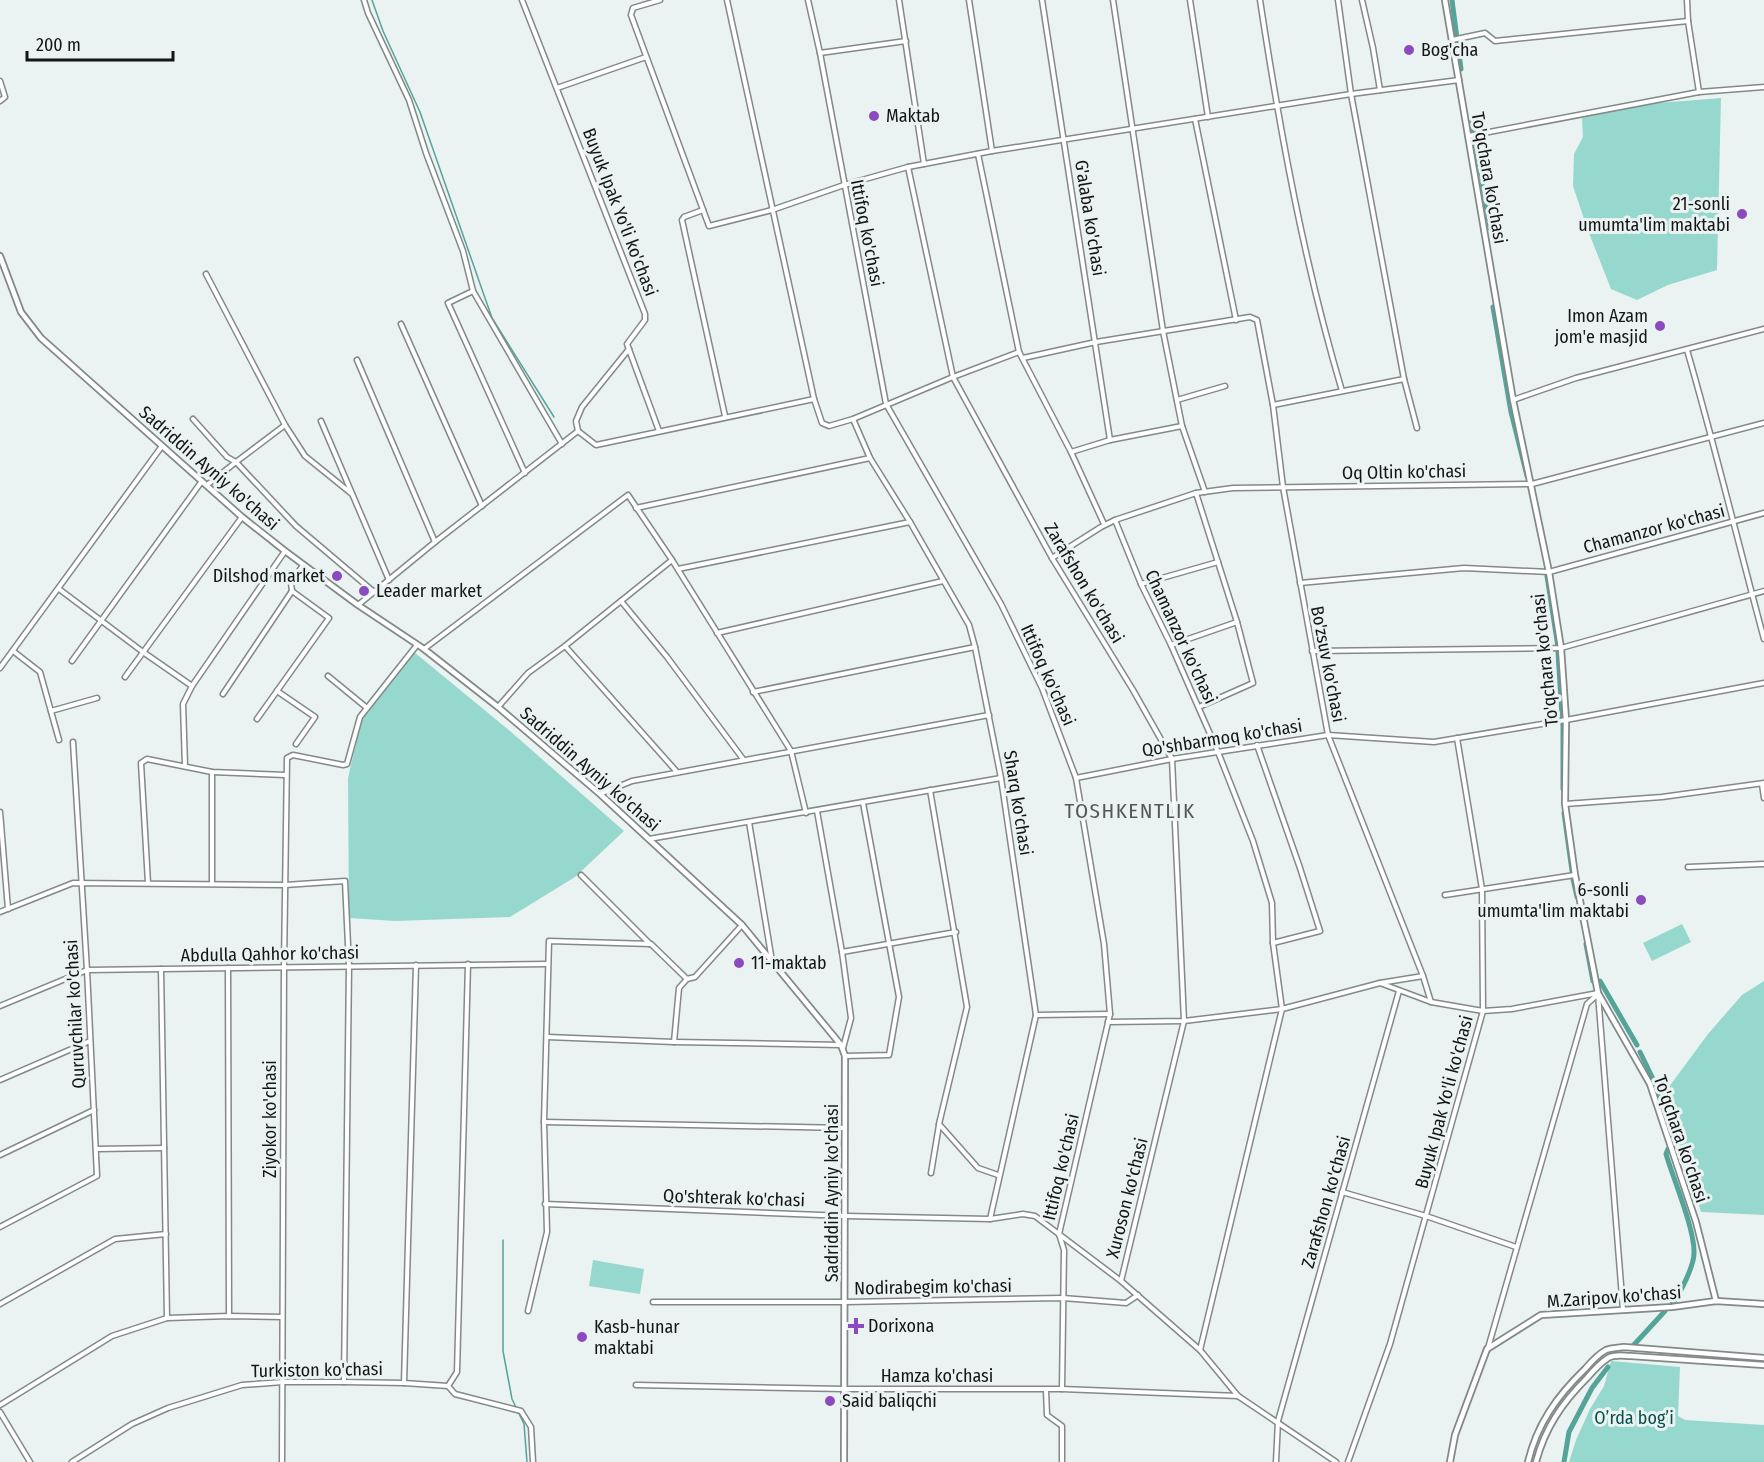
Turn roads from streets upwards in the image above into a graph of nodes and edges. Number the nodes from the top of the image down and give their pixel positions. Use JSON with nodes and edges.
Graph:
{"nodes":[{"id":1,"x":364,"y":0,"type":"edge"},
{"id":2,"x":522,"y":0,"type":"edge"},
{"id":3,"x":660,"y":0,"type":"edge"},
{"id":4,"x":727,"y":0,"type":"edge"},
{"id":5,"x":808,"y":0,"type":"edge"},
{"id":6,"x":899,"y":0,"type":"edge"},
{"id":7,"x":969,"y":0,"type":"edge"},
{"id":8,"x":1042,"y":0,"type":"edge"},
{"id":9,"x":1113,"y":0,"type":"edge"},
{"id":10,"x":1190,"y":0,"type":"edge"},
{"id":11,"x":1260,"y":0,"type":"edge"},
{"id":12,"x":1338,"y":0,"type":"edge"},
{"id":13,"x":1362,"y":0,"type":"edge"},
{"id":14,"x":1445,"y":0,"type":"edge"},
{"id":15,"x":1687,"y":0,"type":"edge"},
{"id":16,"x":1688,"y":21,"type":"junction"},
{"id":17,"x":1452,"y":40,"type":"junction"},
{"id":18,"x":906,"y":41,"type":"junction"},
{"id":19,"x":820,"y":53,"type":"junction"},
{"id":20,"x":646,"y":57,"type":"junction"},
{"id":21,"x":1459,"y":80,"type":"junction"},
{"id":22,"x":0,"y":81,"type":"edge"},
{"id":23,"x":1764,"y":87,"type":"edge"},
{"id":24,"x":557,"y":88,"type":"junction"},
{"id":25,"x":1380,"y":90,"type":"junction"},
{"id":26,"x":1700,"y":92,"type":"junction"},
{"id":27,"x":1351,"y":94,"type":"junction"},
{"id":28,"x":0,"y":100,"type":"edge"},
{"id":29,"x":1276,"y":106,"type":"junction"},
{"id":30,"x":1208,"y":117,"type":"junction"},
{"id":31,"x":1195,"y":118,"type":"junction"},
{"id":32,"x":1132,"y":128,"type":"junction"},
{"id":33,"x":1468,"y":136,"type":"junction"},
{"id":34,"x":1064,"y":139,"type":"junction"},
{"id":35,"x":992,"y":151,"type":"junction"},
{"id":36,"x":978,"y":154,"type":"junction"},
{"id":37,"x":924,"y":164,"type":"junction"},
{"id":38,"x":908,"y":167,"type":"junction"},
{"id":39,"x":844,"y":185,"type":"junction"},
{"id":40,"x":703,"y":210,"type":"junction"},
{"id":41,"x":772,"y":210,"type":"junction"},
{"id":42,"x":0,"y":256,"type":"edge"},
{"id":43,"x":206,"y":274,"type":"dead end"},
{"id":44,"x":473,"y":291,"type":"junction"},
{"id":45,"x":1236,"y":320,"type":"junction"},
{"id":46,"x":401,"y":324,"type":"dead end"},
{"id":47,"x":1764,"y":329,"type":"edge"},
{"id":48,"x":1163,"y":331,"type":"junction"},
{"id":49,"x":1096,"y":342,"type":"junction"},
{"id":50,"x":629,"y":349,"type":"junction"},
{"id":51,"x":1687,"y":350,"type":"junction"},
{"id":52,"x":1019,"y":352,"type":"junction"},
{"id":53,"x":1023,"y":358,"type":"junction"},
{"id":54,"x":357,"y":360,"type":"dead end"},
{"id":55,"x":953,"y":377,"type":"junction"},
{"id":56,"x":1404,"y":379,"type":"junction"},
{"id":57,"x":1225,"y":386,"type":"dead end"},
{"id":58,"x":1342,"y":391,"type":"junction"},
{"id":59,"x":814,"y":399,"type":"junction"},
{"id":60,"x":1177,"y":400,"type":"junction"},
{"id":61,"x":1513,"y":400,"type":"junction"},
{"id":62,"x":886,"y":404,"type":"junction"},
{"id":63,"x":1274,"y":405,"type":"junction"},
{"id":64,"x":725,"y":416,"type":"junction"},
{"id":65,"x":192,"y":419,"type":"dead end"},
{"id":66,"x":853,"y":419,"type":"junction"},
{"id":67,"x":321,"y":421,"type":"dead end"},
{"id":68,"x":1764,"y":423,"type":"edge"},
{"id":69,"x":285,"y":425,"type":"junction"},
{"id":70,"x":1182,"y":426,"type":"junction"},
{"id":71,"x":1417,"y":428,"type":"dead end"},
{"id":72,"x":578,"y":431,"type":"junction"},
{"id":73,"x":659,"y":431,"type":"junction"},
{"id":74,"x":1713,"y":438,"type":"junction"},
{"id":75,"x":1110,"y":440,"type":"junction"},
{"id":76,"x":562,"y":444,"type":"junction"},
{"id":77,"x":162,"y":446,"type":"junction"},
{"id":78,"x":1071,"y":452,"type":"junction"},
{"id":79,"x":870,"y":458,"type":"junction"},
{"id":80,"x":236,"y":462,"type":"junction"},
{"id":81,"x":525,"y":473,"type":"junction"},
{"id":82,"x":202,"y":480,"type":"junction"},
{"id":83,"x":1532,"y":484,"type":"junction"},
{"id":84,"x":207,"y":485,"type":"junction"},
{"id":85,"x":1283,"y":487,"type":"junction"},
{"id":86,"x":1205,"y":492,"type":"junction"},
{"id":87,"x":1196,"y":493,"type":"junction"},
{"id":88,"x":352,"y":494,"type":"junction"},
{"id":89,"x":482,"y":506,"type":"junction"},
{"id":90,"x":636,"y":508,"type":"junction"},
{"id":91,"x":1764,"y":513,"type":"edge"},
{"id":92,"x":242,"y":517,"type":"junction"},
{"id":93,"x":1114,"y":520,"type":"junction"},
{"id":94,"x":1732,"y":521,"type":"junction"},
{"id":95,"x":910,"y":522,"type":"junction"},
{"id":96,"x":1104,"y":524,"type":"junction"},
{"id":97,"x":435,"y":542,"type":"junction"},
{"id":98,"x":285,"y":551,"type":"junction"},
{"id":99,"x":1052,"y":558,"type":"junction"},
{"id":100,"x":672,"y":560,"type":"junction"},
{"id":101,"x":1218,"y":562,"type":"junction"},
{"id":102,"x":303,"y":565,"type":"junction"},
{"id":103,"x":678,"y":569,"type":"junction"},
{"id":104,"x":1549,"y":572,"type":"junction"},
{"id":105,"x":389,"y":580,"type":"junction"},
{"id":106,"x":943,"y":581,"type":"junction"},
{"id":107,"x":1300,"y":583,"type":"junction"},
{"id":108,"x":1141,"y":584,"type":"junction"},
{"id":109,"x":59,"y":589,"type":"junction"},
{"id":110,"x":292,"y":591,"type":"junction"},
{"id":111,"x":1764,"y":591,"type":"edge"},
{"id":112,"x":374,"y":592,"type":"junction"},
{"id":113,"x":1752,"y":594,"type":"junction"},
{"id":114,"x":621,"y":601,"type":"junction"},
{"id":115,"x":358,"y":605,"type":"junction"},
{"id":116,"x":102,"y":621,"type":"junction"},
{"id":117,"x":1237,"y":622,"type":"junction"},
{"id":118,"x":717,"y":633,"type":"junction"},
{"id":119,"x":1764,"y":639,"type":"edge"},
{"id":120,"x":417,"y":645,"type":"junction"},
{"id":121,"x":1171,"y":645,"type":"junction"},
{"id":122,"x":565,"y":646,"type":"junction"},
{"id":123,"x":975,"y":646,"type":"junction"},
{"id":124,"x":1561,"y":648,"type":"junction"},
{"id":125,"x":424,"y":649,"type":"junction"},
{"id":126,"x":13,"y":651,"type":"junction"},
{"id":127,"x":1312,"y":651,"type":"junction"},
{"id":128,"x":143,"y":652,"type":"junction"},
{"id":129,"x":72,"y":661,"type":"dead end"},
{"id":130,"x":0,"y":668,"type":"edge"},
{"id":131,"x":328,"y":676,"type":"dead end"},
{"id":132,"x":125,"y":677,"type":"dead end"},
{"id":133,"x":1764,"y":683,"type":"edge"},
{"id":134,"x":192,"y":686,"type":"junction"},
{"id":135,"x":1764,"y":687,"type":"edge"},
{"id":136,"x":277,"y":691,"type":"junction"},
{"id":137,"x":753,"y":692,"type":"junction"},
{"id":138,"x":223,"y":694,"type":"dead end"},
{"id":139,"x":97,"y":698,"type":"dead end"},
{"id":140,"x":498,"y":707,"type":"junction"},
{"id":141,"x":1199,"y":707,"type":"junction"},
{"id":142,"x":367,"y":708,"type":"junction"},
{"id":143,"x":51,"y":711,"type":"junction"},
{"id":144,"x":989,"y":715,"type":"junction"},
{"id":145,"x":257,"y":719,"type":"dead end"},
{"id":146,"x":1566,"y":720,"type":"junction"},
{"id":147,"x":1328,"y":735,"type":"junction"},
{"id":148,"x":1457,"y":738,"type":"junction"},
{"id":149,"x":59,"y":740,"type":"dead end"},
{"id":150,"x":72,"y":742,"type":"dead end"},
{"id":151,"x":296,"y":744,"type":"dead end"},
{"id":152,"x":1257,"y":745,"type":"junction"},
{"id":153,"x":791,"y":751,"type":"junction"},
{"id":154,"x":1218,"y":752,"type":"junction"},
{"id":155,"x":743,"y":759,"type":"junction"},
{"id":156,"x":1172,"y":759,"type":"junction"},
{"id":157,"x":185,"y":766,"type":"junction"},
{"id":158,"x":212,"y":772,"type":"junction"},
{"id":159,"x":677,"y":772,"type":"junction"},
{"id":160,"x":285,"y":776,"type":"junction"},
{"id":161,"x":1001,"y":778,"type":"junction"},
{"id":162,"x":1076,"y":778,"type":"junction"},
{"id":163,"x":1763,"y":783,"type":"edge"},
{"id":164,"x":930,"y":790,"type":"junction"},
{"id":165,"x":600,"y":794,"type":"junction"},
{"id":166,"x":1764,"y":798,"type":"edge"},
{"id":167,"x":863,"y":803,"type":"junction"},
{"id":168,"x":1565,"y":804,"type":"junction"},
{"id":169,"x":817,"y":811,"type":"junction"},
{"id":170,"x":0,"y":812,"type":"edge"},
{"id":171,"x":806,"y":813,"type":"junction"},
{"id":172,"x":749,"y":822,"type":"junction"},
{"id":173,"x":1,"y":831,"type":"edge"},
{"id":174,"x":649,"y":839,"type":"junction"},
{"id":175,"x":1764,"y":864,"type":"edge"},
{"id":176,"x":1688,"y":867,"type":"dead end"},
{"id":177,"x":581,"y":875,"type":"dead end"},
{"id":178,"x":1575,"y":875,"type":"junction"},
{"id":179,"x":81,"y":883,"type":"junction"},
{"id":180,"x":148,"y":883,"type":"junction"},
{"id":181,"x":212,"y":883,"type":"junction"},
{"id":182,"x":285,"y":885,"type":"junction"},
{"id":183,"x":1482,"y":889,"type":"junction"},
{"id":184,"x":1445,"y":895,"type":"dead end"},
{"id":185,"x":8,"y":909,"type":"junction"},
{"id":186,"x":0,"y":912,"type":"edge"},
{"id":187,"x":742,"y":925,"type":"junction"},
{"id":188,"x":956,"y":932,"type":"junction"},
{"id":189,"x":889,"y":942,"type":"junction"},
{"id":190,"x":1273,"y":943,"type":"junction"},
{"id":191,"x":651,"y":944,"type":"junction"},
{"id":192,"x":842,"y":952,"type":"junction"},
{"id":193,"x":548,"y":963,"type":"junction"},
{"id":194,"x":772,"y":963,"type":"junction"},
{"id":195,"x":468,"y":964,"type":"junction"},
{"id":196,"x":416,"y":965,"type":"junction"},
{"id":197,"x":284,"y":966,"type":"junction"},
{"id":198,"x":349,"y":966,"type":"junction"},
{"id":199,"x":228,"y":968,"type":"junction"},
{"id":200,"x":161,"y":969,"type":"junction"},
{"id":201,"x":87,"y":970,"type":"junction"},
{"id":202,"x":1424,"y":976,"type":"junction"},
{"id":203,"x":687,"y":979,"type":"junction"},
{"id":204,"x":1380,"y":983,"type":"junction"},
{"id":205,"x":1399,"y":990,"type":"junction"},
{"id":206,"x":1598,"y":993,"type":"junction"},
{"id":207,"x":1431,"y":1002,"type":"junction"},
{"id":208,"x":0,"y":1006,"type":"edge"},
{"id":209,"x":1282,"y":1009,"type":"junction"},
{"id":210,"x":1483,"y":1011,"type":"junction"},
{"id":211,"x":1110,"y":1014,"type":"junction"},
{"id":212,"x":1036,"y":1015,"type":"junction"},
{"id":213,"x":1184,"y":1021,"type":"junction"},
{"id":214,"x":1108,"y":1022,"type":"junction"},
{"id":215,"x":547,"y":1037,"type":"junction"},
{"id":216,"x":90,"y":1041,"type":"junction"},
{"id":217,"x":674,"y":1042,"type":"junction"},
{"id":218,"x":842,"y":1047,"type":"junction"},
{"id":219,"x":845,"y":1056,"type":"junction"},
{"id":220,"x":0,"y":1080,"type":"edge"},
{"id":221,"x":94,"y":1110,"type":"junction"},
{"id":222,"x":544,"y":1122,"type":"junction"},
{"id":223,"x":939,"y":1124,"type":"junction"},
{"id":224,"x":845,"y":1128,"type":"junction"},
{"id":225,"x":164,"y":1148,"type":"junction"},
{"id":226,"x":96,"y":1149,"type":"junction"},
{"id":227,"x":0,"y":1155,"type":"edge"},
{"id":228,"x":931,"y":1173,"type":"dead end"},
{"id":229,"x":998,"y":1175,"type":"junction"},
{"id":230,"x":1342,"y":1192,"type":"junction"},
{"id":231,"x":545,"y":1204,"type":"junction"},
{"id":232,"x":846,"y":1216,"type":"junction"},
{"id":233,"x":1426,"y":1216,"type":"junction"},
{"id":234,"x":990,"y":1219,"type":"junction"},
{"id":235,"x":0,"y":1227,"type":"edge"},
{"id":236,"x":166,"y":1234,"type":"junction"},
{"id":237,"x":1059,"y":1234,"type":"junction"},
{"id":238,"x":1516,"y":1247,"type":"junction"},
{"id":239,"x":1121,"y":1281,"type":"junction"},
{"id":240,"x":1138,"y":1295,"type":"junction"},
{"id":241,"x":1063,"y":1298,"type":"junction"},
{"id":242,"x":1716,"y":1301,"type":"junction"},
{"id":243,"x":654,"y":1302,"type":"dead end"},
{"id":244,"x":845,"y":1302,"type":"junction"},
{"id":245,"x":0,"y":1304,"type":"edge"},
{"id":246,"x":1764,"y":1304,"type":"edge"},
{"id":247,"x":1623,"y":1310,"type":"junction"},
{"id":248,"x":528,"y":1311,"type":"dead end"},
{"id":249,"x":229,"y":1316,"type":"junction"},
{"id":250,"x":282,"y":1317,"type":"junction"},
{"id":251,"x":167,"y":1318,"type":"junction"},
{"id":252,"x":1487,"y":1349,"type":"junction"},
{"id":253,"x":1200,"y":1350,"type":"junction"},
{"id":254,"x":1683,"y":1352,"type":"junction"},
{"id":255,"x":1764,"y":1358,"type":"edge"},
{"id":256,"x":1683,"y":1359,"type":"junction"},
{"id":257,"x":1764,"y":1365,"type":"edge"},
{"id":258,"x":283,"y":1382,"type":"junction"},
{"id":259,"x":344,"y":1382,"type":"junction"},
{"id":260,"x":404,"y":1383,"type":"junction"},
{"id":261,"x":636,"y":1385,"type":"dead end"},
{"id":262,"x":448,"y":1386,"type":"junction"},
{"id":263,"x":844,"y":1389,"type":"junction"},
{"id":264,"x":1062,"y":1389,"type":"junction"},
{"id":265,"x":1046,"y":1390,"type":"junction"},
{"id":266,"x":1238,"y":1396,"type":"junction"},
{"id":267,"x":0,"y":1405,"type":"edge"},
{"id":268,"x":0,"y":1412,"type":"edge"},
{"id":269,"x":1278,"y":1421,"type":"junction"},
{"id":270,"x":30,"y":1462,"type":"edge"},
{"id":271,"x":72,"y":1462,"type":"edge"},
{"id":272,"x":282,"y":1462,"type":"edge"},
{"id":273,"x":533,"y":1462,"type":"edge"},
{"id":274,"x":844,"y":1462,"type":"edge"},
{"id":275,"x":1062,"y":1462,"type":"edge"},
{"id":276,"x":1276,"y":1462,"type":"edge"},
{"id":277,"x":1336,"y":1462,"type":"edge"},
{"id":278,"x":1348,"y":1462,"type":"edge"},
{"id":279,"x":1450,"y":1462,"type":"edge"},
{"id":280,"x":1528,"y":1462,"type":"edge"},
{"id":281,"x":1536,"y":1462,"type":"edge"}],
"edges":[{"from":1,"to":44,"type":"street"},
{"from":2,"to":24,"type":"street","name":"Buyuk Ipak Yo'li ko'chasi"},
{"from":3,"to":20,"type":"street"},
{"from":4,"to":41,"type":"street"},
{"from":5,"to":19,"type":"street","name":"Ittifoq ko'chasi"},
{"from":6,"to":18,"type":"street"},
{"from":7,"to":35,"type":"street"},
{"from":8,"to":34,"type":"street","name":"G'alaba ko'chasi"},
{"from":9,"to":32,"type":"street"},
{"from":10,"to":30,"type":"street"},
{"from":11,"to":29,"type":"street"},
{"from":12,"to":27,"type":"street"},
{"from":13,"to":25,"type":"street"},
{"from":14,"to":17,"type":"street","name":"To'qchara ko'chasi"},
{"from":15,"to":16,"type":"street"},
{"from":16,"to":17,"type":"street"},
{"from":16,"to":26,"type":"street"},
{"from":17,"to":21,"type":"street","name":"To'qchara ko'chasi"},
{"from":18,"to":19,"type":"street"},
{"from":18,"to":37,"type":"street"},
{"from":19,"to":39,"type":"street","name":"Ittifoq ko'chasi"},
{"from":20,"to":24,"type":"street"},
{"from":20,"to":40,"type":"street"},
{"from":21,"to":25,"type":"street"},
{"from":21,"to":33,"type":"street","name":"To'qchara ko'chasi"},
{"from":22,"to":28,"type":"street"},
{"from":23,"to":26,"type":"street"},
{"from":24,"to":50,"type":"street","name":"Buyuk Ipak Yo'li ko'chasi"},
{"from":25,"to":27,"type":"street"},
{"from":26,"to":33,"type":"street"},
{"from":27,"to":29,"type":"street"},
{"from":27,"to":56,"type":"street"},
{"from":29,"to":30,"type":"street"},
{"from":29,"to":58,"type":"street"},
{"from":30,"to":31,"type":"street"},
{"from":31,"to":32,"type":"street"},
{"from":31,"to":45,"type":"street"},
{"from":32,"to":34,"type":"street"},
{"from":32,"to":48,"type":"street"},
{"from":33,"to":61,"type":"street","name":"To'qchara ko'chasi"},
{"from":34,"to":35,"type":"street"},
{"from":34,"to":49,"type":"street","name":"G'alaba ko'chasi"},
{"from":35,"to":36,"type":"street"},
{"from":36,"to":37,"type":"street"},
{"from":36,"to":52,"type":"street"},
{"from":37,"to":38,"type":"street"},
{"from":38,"to":39,"type":"street"},
{"from":38,"to":55,"type":"street","name":"Zarafshon ko'chasi"},
{"from":39,"to":41,"type":"street"},
{"from":39,"to":62,"type":"street","name":"Ittifoq ko'chasi"},
{"from":40,"to":41,"type":"street"},
{"from":40,"to":64,"type":"street"},
{"from":41,"to":59,"type":"street"},
{"from":42,"to":77,"type":"street","name":"Sadriddin Ayniy ko'chasi"},
{"from":43,"to":69,"type":"street"},
{"from":44,"to":76,"type":"street"},
{"from":44,"to":81,"type":"street"},
{"from":45,"to":48,"type":"street"},
{"from":45,"to":63,"type":"street","name":"Bo'zsuv ko'chasi"},
{"from":46,"to":89,"type":"street"},
{"from":47,"to":51,"type":"street"},
{"from":48,"to":49,"type":"street"},
{"from":48,"to":60,"type":"street"},
{"from":49,"to":53,"type":"street"},
{"from":49,"to":75,"type":"street","name":"G'alaba ko'chasi"},
{"from":50,"to":72,"type":"street"},
{"from":50,"to":73,"type":"street"},
{"from":51,"to":61,"type":"street"},
{"from":51,"to":74,"type":"street"},
{"from":52,"to":53,"type":"street"},
{"from":52,"to":55,"type":"street"},
{"from":53,"to":78,"type":"street"},
{"from":54,"to":97,"type":"street"},
{"from":55,"to":62,"type":"street"},
{"from":55,"to":99,"type":"street","name":"Zarafshon ko'chasi"},
{"from":56,"to":58,"type":"street"},
{"from":56,"to":71,"type":"street"},
{"from":57,"to":60,"type":"street"},
{"from":58,"to":63,"type":"street"},
{"from":59,"to":64,"type":"street"},
{"from":59,"to":66,"type":"street"},
{"from":60,"to":70,"type":"street"},
{"from":61,"to":83,"type":"street","name":"To'qchara ko'chasi"},
{"from":62,"to":66,"type":"street"},
{"from":62,"to":162,"type":"street","name":"Ittifoq ko'chasi"},
{"from":63,"to":85,"type":"street","name":"Bo'zsuv ko'chasi"},
{"from":64,"to":73,"type":"street"},
{"from":65,"to":80,"type":"street"},
{"from":66,"to":79,"type":"street","name":"Sharq ko'chasi"},
{"from":67,"to":88,"type":"street"},
{"from":68,"to":74,"type":"street","name":"Oq Oltin ko'chasi"},
{"from":69,"to":80,"type":"street"},
{"from":69,"to":88,"type":"street"},
{"from":70,"to":75,"type":"street"},
{"from":70,"to":86,"type":"street"},
{"from":72,"to":73,"type":"street"},
{"from":72,"to":76,"type":"street"},
{"from":74,"to":83,"type":"street","name":"Oq Oltin ko'chasi"},
{"from":74,"to":94,"type":"street"},
{"from":75,"to":78,"type":"street"},
{"from":76,"to":81,"type":"street"},
{"from":77,"to":82,"type":"street","name":"Sadriddin Ayniy ko'chasi"},
{"from":77,"to":109,"type":"street"},
{"from":78,"to":96,"type":"street"},
{"from":79,"to":90,"type":"street"},
{"from":79,"to":95,"type":"street","name":"Sharq ko'chasi"},
{"from":80,"to":84,"type":"street"},
{"from":80,"to":112,"type":"street"},
{"from":81,"to":89,"type":"street"},
{"from":82,"to":84,"type":"street","name":"Sadriddin Ayniy ko'chasi"},
{"from":82,"to":116,"type":"street"},
{"from":83,"to":85,"type":"street","name":"Oq Oltin ko'chasi"},
{"from":83,"to":104,"type":"street","name":"To'qchara ko'chasi"},
{"from":84,"to":92,"type":"street","name":"Sadriddin Ayniy ko'chasi"},
{"from":85,"to":86,"type":"street","name":"Oq Oltin ko'chasi"},
{"from":85,"to":107,"type":"street","name":"Bo'zsuv ko'chasi"},
{"from":86,"to":87,"type":"street","name":"Oq Oltin ko'chasi"},
{"from":87,"to":93,"type":"street","name":"Oq Oltin ko'chasi"},
{"from":87,"to":101,"type":"street"},
{"from":88,"to":105,"type":"street"},
{"from":89,"to":97,"type":"street"},
{"from":90,"to":100,"type":"street"},
{"from":90,"to":125,"type":"street"},
{"from":91,"to":94,"type":"street","name":"Chamanzor ko'chasi"},
{"from":92,"to":98,"type":"street","name":"Sadriddin Ayniy ko'chasi"},
{"from":92,"to":128,"type":"street"},
{"from":93,"to":96,"type":"street","name":"Oq Oltin ko'chasi"},
{"from":93,"to":108,"type":"street","name":"Chamanzor ko'chasi"},
{"from":94,"to":104,"type":"street","name":"Chamanzor ko'chasi"},
{"from":94,"to":113,"type":"street"},
{"from":95,"to":103,"type":"street"},
{"from":95,"to":106,"type":"street","name":"Sharq ko'chasi"},
{"from":96,"to":99,"type":"street","name":"Oq Oltin ko'chasi"},
{"from":97,"to":105,"type":"street"},
{"from":98,"to":102,"type":"street","name":"Sadriddin Ayniy ko'chasi"},
{"from":98,"to":134,"type":"street"},
{"from":99,"to":156,"type":"street","name":"Zarafshon ko'chasi"},
{"from":100,"to":103,"type":"street"},
{"from":100,"to":114,"type":"street"},
{"from":101,"to":108,"type":"street"},
{"from":101,"to":117,"type":"street"},
{"from":102,"to":110,"type":"street"},
{"from":102,"to":115,"type":"street","name":"Sadriddin Ayniy ko'chasi"},
{"from":103,"to":118,"type":"street"},
{"from":104,"to":107,"type":"street","name":"Chamanzor ko'chasi"},
{"from":104,"to":124,"type":"street","name":"To'qchara ko'chasi"},
{"from":105,"to":112,"type":"street"},
{"from":106,"to":118,"type":"street"},
{"from":106,"to":123,"type":"street","name":"Sharq ko'chasi"},
{"from":107,"to":127,"type":"street","name":"Bo'zsuv ko'chasi"},
{"from":108,"to":121,"type":"street","name":"Chamanzor ko'chasi"},
{"from":109,"to":116,"type":"street"},
{"from":109,"to":126,"type":"street"},
{"from":110,"to":136,"type":"street"},
{"from":110,"to":138,"type":"street"},
{"from":111,"to":113,"type":"street"},
{"from":112,"to":115,"type":"street"},
{"from":113,"to":119,"type":"street"},
{"from":113,"to":124,"type":"street"},
{"from":114,"to":122,"type":"street"},
{"from":114,"to":155,"type":"street"},
{"from":115,"to":120,"type":"street","name":"Sadriddin Ayniy ko'chasi"},
{"from":116,"to":128,"type":"street"},
{"from":116,"to":129,"type":"street"},
{"from":117,"to":121,"type":"street"},
{"from":117,"to":141,"type":"street"},
{"from":118,"to":137,"type":"street"},
{"from":120,"to":125,"type":"street","name":"Sadriddin Ayniy ko'chasi"},
{"from":120,"to":142,"type":"street"},
{"from":121,"to":141,"type":"street","name":"Chamanzor ko'chasi"},
{"from":122,"to":140,"type":"street"},
{"from":122,"to":159,"type":"street"},
{"from":123,"to":137,"type":"street"},
{"from":123,"to":144,"type":"street","name":"Sharq ko'chasi"},
{"from":124,"to":127,"type":"street"},
{"from":124,"to":146,"type":"street","name":"To'qchara ko'chasi"},
{"from":125,"to":140,"type":"street","name":"Sadriddin Ayniy ko'chasi"},
{"from":126,"to":130,"type":"street"},
{"from":126,"to":143,"type":"street"},
{"from":127,"to":147,"type":"street","name":"Bo'zsuv ko'chasi"},
{"from":128,"to":132,"type":"street"},
{"from":128,"to":134,"type":"street"},
{"from":131,"to":142,"type":"street"},
{"from":133,"to":135,"type":"street"},
{"from":133,"to":146,"type":"street","name":"Qo'shbarmoq ko'chasi"},
{"from":134,"to":157,"type":"street"},
{"from":136,"to":145,"type":"street"},
{"from":136,"to":151,"type":"street"},
{"from":137,"to":153,"type":"street"},
{"from":139,"to":143,"type":"street"},
{"from":140,"to":165,"type":"street","name":"Sadriddin Ayniy ko'chasi"},
{"from":141,"to":154,"type":"street","name":"Chamanzor ko'chasi"},
{"from":142,"to":160,"type":"street"},
{"from":143,"to":149,"type":"street"},
{"from":144,"to":153,"type":"street"},
{"from":144,"to":161,"type":"street","name":"Sharq ko'chasi"},
{"from":146,"to":148,"type":"street","name":"Qo'shbarmoq ko'chasi"},
{"from":146,"to":168,"type":"street","name":"To'qchara ko'chasi"},
{"from":147,"to":148,"type":"street","name":"Qo'shbarmoq ko'chasi"},
{"from":147,"to":152,"type":"street","name":"Qo'shbarmoq ko'chasi"},
{"from":147,"to":202,"type":"street","name":"Bo'zsuv ko'chasi"},
{"from":148,"to":183,"type":"street","name":"Buyuk Ipak Yo'li ko'chasi"},
{"from":150,"to":179,"type":"street","name":"Quruvchilar ko'chasi"},
{"from":152,"to":154,"type":"street","name":"Qo'shbarmoq ko'chasi"},
{"from":152,"to":190,"type":"street"},
{"from":153,"to":155,"type":"street"},
{"from":153,"to":171,"type":"street"},
{"from":154,"to":156,"type":"street","name":"Qo'shbarmoq ko'chasi"},
{"from":154,"to":190,"type":"street","name":"Chamanzor ko'chasi"},
{"from":155,"to":159,"type":"street"},
{"from":156,"to":162,"type":"street","name":"Qo'shbarmoq ko'chasi"},
{"from":156,"to":213,"type":"street","name":"Zarafshon ko'chasi"},
{"from":157,"to":158,"type":"street"},
{"from":157,"to":180,"type":"street"},
{"from":158,"to":160,"type":"street"},
{"from":158,"to":181,"type":"street"},
{"from":159,"to":165,"type":"street"},
{"from":160,"to":182,"type":"street","name":"Ziyokor ko'chasi"},
{"from":161,"to":164,"type":"street"},
{"from":161,"to":212,"type":"street","name":"Sharq ko'chasi"},
{"from":162,"to":211,"type":"street","name":"Ittifoq ko'chasi"},
{"from":163,"to":166,"type":"street"},
{"from":163,"to":168,"type":"street"},
{"from":164,"to":167,"type":"street"},
{"from":164,"to":188,"type":"street"},
{"from":165,"to":174,"type":"street","name":"Sadriddin Ayniy ko'chasi"},
{"from":167,"to":169,"type":"street"},
{"from":167,"to":189,"type":"street"},
{"from":168,"to":178,"type":"street","name":"To'qchara ko'chasi"},
{"from":169,"to":171,"type":"street"},
{"from":169,"to":192,"type":"street"},
{"from":170,"to":173,"type":"street"},
{"from":171,"to":172,"type":"street"},
{"from":172,"to":174,"type":"street"},
{"from":172,"to":194,"type":"street"},
{"from":173,"to":185,"type":"street"},
{"from":174,"to":187,"type":"street","name":"Sadriddin Ayniy ko'chasi"},
{"from":175,"to":176,"type":"street"},
{"from":177,"to":191,"type":"street"},
{"from":178,"to":183,"type":"street"},
{"from":178,"to":206,"type":"street","name":"To'qchara ko'chasi"},
{"from":179,"to":180,"type":"street"},
{"from":179,"to":185,"type":"street"},
{"from":179,"to":201,"type":"street","name":"Quruvchilar ko'chasi"},
{"from":180,"to":181,"type":"street"},
{"from":181,"to":182,"type":"street"},
{"from":182,"to":197,"type":"street","name":"Ziyokor ko'chasi"},
{"from":182,"to":198,"type":"street"},
{"from":183,"to":184,"type":"street"},
{"from":183,"to":210,"type":"street","name":"Buyuk Ipak Yo'li ko'chasi"},
{"from":185,"to":186,"type":"street"},
{"from":187,"to":194,"type":"street","name":"Sadriddin Ayniy ko'chasi"},
{"from":187,"to":203,"type":"street"},
{"from":188,"to":189,"type":"street"},
{"from":188,"to":223,"type":"street"},
{"from":189,"to":192,"type":"street"},
{"from":189,"to":219,"type":"street"},
{"from":190,"to":209,"type":"street","name":"Chamanzor ko'chasi"},
{"from":191,"to":193,"type":"street"},
{"from":191,"to":203,"type":"street"},
{"from":192,"to":218,"type":"street"},
{"from":193,"to":195,"type":"street","name":"Abdulla Qahhor ko'chasi"},
{"from":193,"to":215,"type":"street"},
{"from":194,"to":218,"type":"street","name":"Sadriddin Ayniy ko'chasi"},
{"from":195,"to":196,"type":"street","name":"Abdulla Qahhor ko'chasi"},
{"from":195,"to":262,"type":"street"},
{"from":196,"to":198,"type":"street","name":"Abdulla Qahhor ko'chasi"},
{"from":196,"to":260,"type":"street"},
{"from":197,"to":198,"type":"street","name":"Abdulla Qahhor ko'chasi"},
{"from":197,"to":199,"type":"street","name":"Abdulla Qahhor ko'chasi"},
{"from":197,"to":250,"type":"street","name":"Ziyokor ko'chasi"},
{"from":198,"to":259,"type":"street"},
{"from":199,"to":200,"type":"street","name":"Abdulla Qahhor ko'chasi"},
{"from":199,"to":249,"type":"street"},
{"from":200,"to":201,"type":"street","name":"Abdulla Qahhor ko'chasi"},
{"from":200,"to":225,"type":"street"},
{"from":201,"to":208,"type":"street","name":"Abdulla Qahhor ko'chasi"},
{"from":201,"to":216,"type":"street","name":"Quruvchilar ko'chasi"},
{"from":202,"to":204,"type":"street"},
{"from":202,"to":207,"type":"street","name":"Bo'zsuv ko'chasi"},
{"from":203,"to":217,"type":"street"},
{"from":204,"to":205,"type":"street"},
{"from":204,"to":209,"type":"street"},
{"from":205,"to":207,"type":"street"},
{"from":205,"to":230,"type":"street","name":"Zarafshon ko'chasi"},
{"from":206,"to":210,"type":"street"},
{"from":206,"to":238,"type":"street"},
{"from":206,"to":242,"type":"street","name":"To'qchara ko'chasi"},
{"from":206,"to":247,"type":"street"},
{"from":207,"to":210,"type":"street"},
{"from":209,"to":213,"type":"street"},
{"from":209,"to":253,"type":"street"},
{"from":210,"to":233,"type":"street","name":"Buyuk Ipak Yo'li ko'chasi"},
{"from":211,"to":212,"type":"street"},
{"from":211,"to":214,"type":"street","name":"Ittifoq ko'chasi"},
{"from":212,"to":229,"type":"street","name":"Sharq ko'chasi"},
{"from":213,"to":214,"type":"street"},
{"from":213,"to":239,"type":"street","name":"Xuroson ko'chasi"},
{"from":214,"to":237,"type":"street","name":"Ittifoq ko'chasi"},
{"from":215,"to":217,"type":"street"},
{"from":215,"to":222,"type":"street"},
{"from":216,"to":220,"type":"street"},
{"from":216,"to":221,"type":"street","name":"Quruvchilar ko'chasi"},
{"from":217,"to":218,"type":"street"},
{"from":218,"to":219,"type":"street","name":"Sadriddin Ayniy ko'chasi"},
{"from":219,"to":224,"type":"street","name":"Sadriddin Ayniy ko'chasi"},
{"from":221,"to":226,"type":"street","name":"Quruvchilar ko'chasi"},
{"from":221,"to":227,"type":"street"},
{"from":222,"to":224,"type":"street"},
{"from":222,"to":231,"type":"street"},
{"from":223,"to":228,"type":"street"},
{"from":223,"to":229,"type":"street"},
{"from":224,"to":232,"type":"street","name":"Sadriddin Ayniy ko'chasi"},
{"from":225,"to":226,"type":"street"},
{"from":225,"to":236,"type":"street"},
{"from":226,"to":235,"type":"street","name":"Quruvchilar ko'chasi"},
{"from":229,"to":234,"type":"street","name":"Sharq ko'chasi"},
{"from":230,"to":233,"type":"street"},
{"from":230,"to":269,"type":"street","name":"Zarafshon ko'chasi"},
{"from":231,"to":232,"type":"street","name":"Qo'shterak ko'chasi"},
{"from":231,"to":248,"type":"street"},
{"from":232,"to":234,"type":"street","name":"Qo'shterak ko'chasi"},
{"from":232,"to":244,"type":"street","name":"Sadriddin Ayniy ko'chasi"},
{"from":233,"to":238,"type":"street"},
{"from":233,"to":278,"type":"street","name":"Buyuk Ipak Yo'li ko'chasi"},
{"from":234,"to":237,"type":"street","name":"Qo'shterak ko'chasi"},
{"from":236,"to":245,"type":"street"},
{"from":236,"to":251,"type":"street"},
{"from":237,"to":239,"type":"street","name":"Qo'shterak ko'chasi"},
{"from":237,"to":241,"type":"street","name":"Ittifoq ko'chasi"},
{"from":238,"to":252,"type":"street"},
{"from":239,"to":240,"type":"street","name":"Xuroson ko'chasi"},
{"from":240,"to":241,"type":"street","name":"Nodirabegim ko'chasi"},
{"from":240,"to":253,"type":"street","name":"Xuroson ko'chasi"},
{"from":241,"to":244,"type":"street","name":"Nodirabegim ko'chasi"},
{"from":241,"to":264,"type":"street","name":"Ittifoq ko'chasi"},
{"from":242,"to":246,"type":"street","name":"M.Zaripov ko'chasi"},
{"from":242,"to":247,"type":"street","name":"M.Zaripov ko'chasi"},
{"from":243,"to":244,"type":"street","name":"Nodirabegim ko'chasi"},
{"from":244,"to":263,"type":"street","name":"Sadriddin Ayniy ko'chasi"},
{"from":247,"to":252,"type":"street","name":"M.Zaripov ko'chasi"},
{"from":249,"to":250,"type":"street"},
{"from":249,"to":251,"type":"street"},
{"from":250,"to":258,"type":"street","name":"Ziyokor ko'chasi"},
{"from":251,"to":267,"type":"street"},
{"from":252,"to":279,"type":"street"},
{"from":253,"to":266,"type":"street","name":"Xuroson ko'chasi"},
{"from":254,"to":255,"type":"street"},
{"from":254,"to":256,"type":"street"},
{"from":254,"to":280,"type":"street"},
{"from":256,"to":257,"type":"street"},
{"from":256,"to":281,"type":"street"},
{"from":258,"to":259,"type":"street","name":"Turkiston ko'chasi"},
{"from":258,"to":271,"type":"street","name":"Turkiston ko'chasi"},
{"from":258,"to":272,"type":"street","name":"Ziyokor ko'chasi"},
{"from":259,"to":260,"type":"street","name":"Turkiston ko'chasi"},
{"from":260,"to":262,"type":"street","name":"Turkiston ko'chasi"},
{"from":261,"to":263,"type":"street","name":"Hamza ko'chasi"},
{"from":262,"to":273,"type":"street","name":"Turkiston ko'chasi"},
{"from":263,"to":265,"type":"street","name":"Hamza ko'chasi"},
{"from":263,"to":274,"type":"street","name":"Sadriddin Ayniy ko'chasi"},
{"from":264,"to":265,"type":"street","name":"Hamza ko'chasi"},
{"from":264,"to":266,"type":"street","name":"Hamza ko'chasi"},
{"from":265,"to":275,"type":"street"},
{"from":266,"to":269,"type":"street","name":"Xuroson ko'chasi"},
{"from":268,"to":270,"type":"street"},
{"from":269,"to":276,"type":"street","name":"Zarafshon ko'chasi"},
{"from":269,"to":277,"type":"street","name":"Xuroson ko'chasi"}]}
